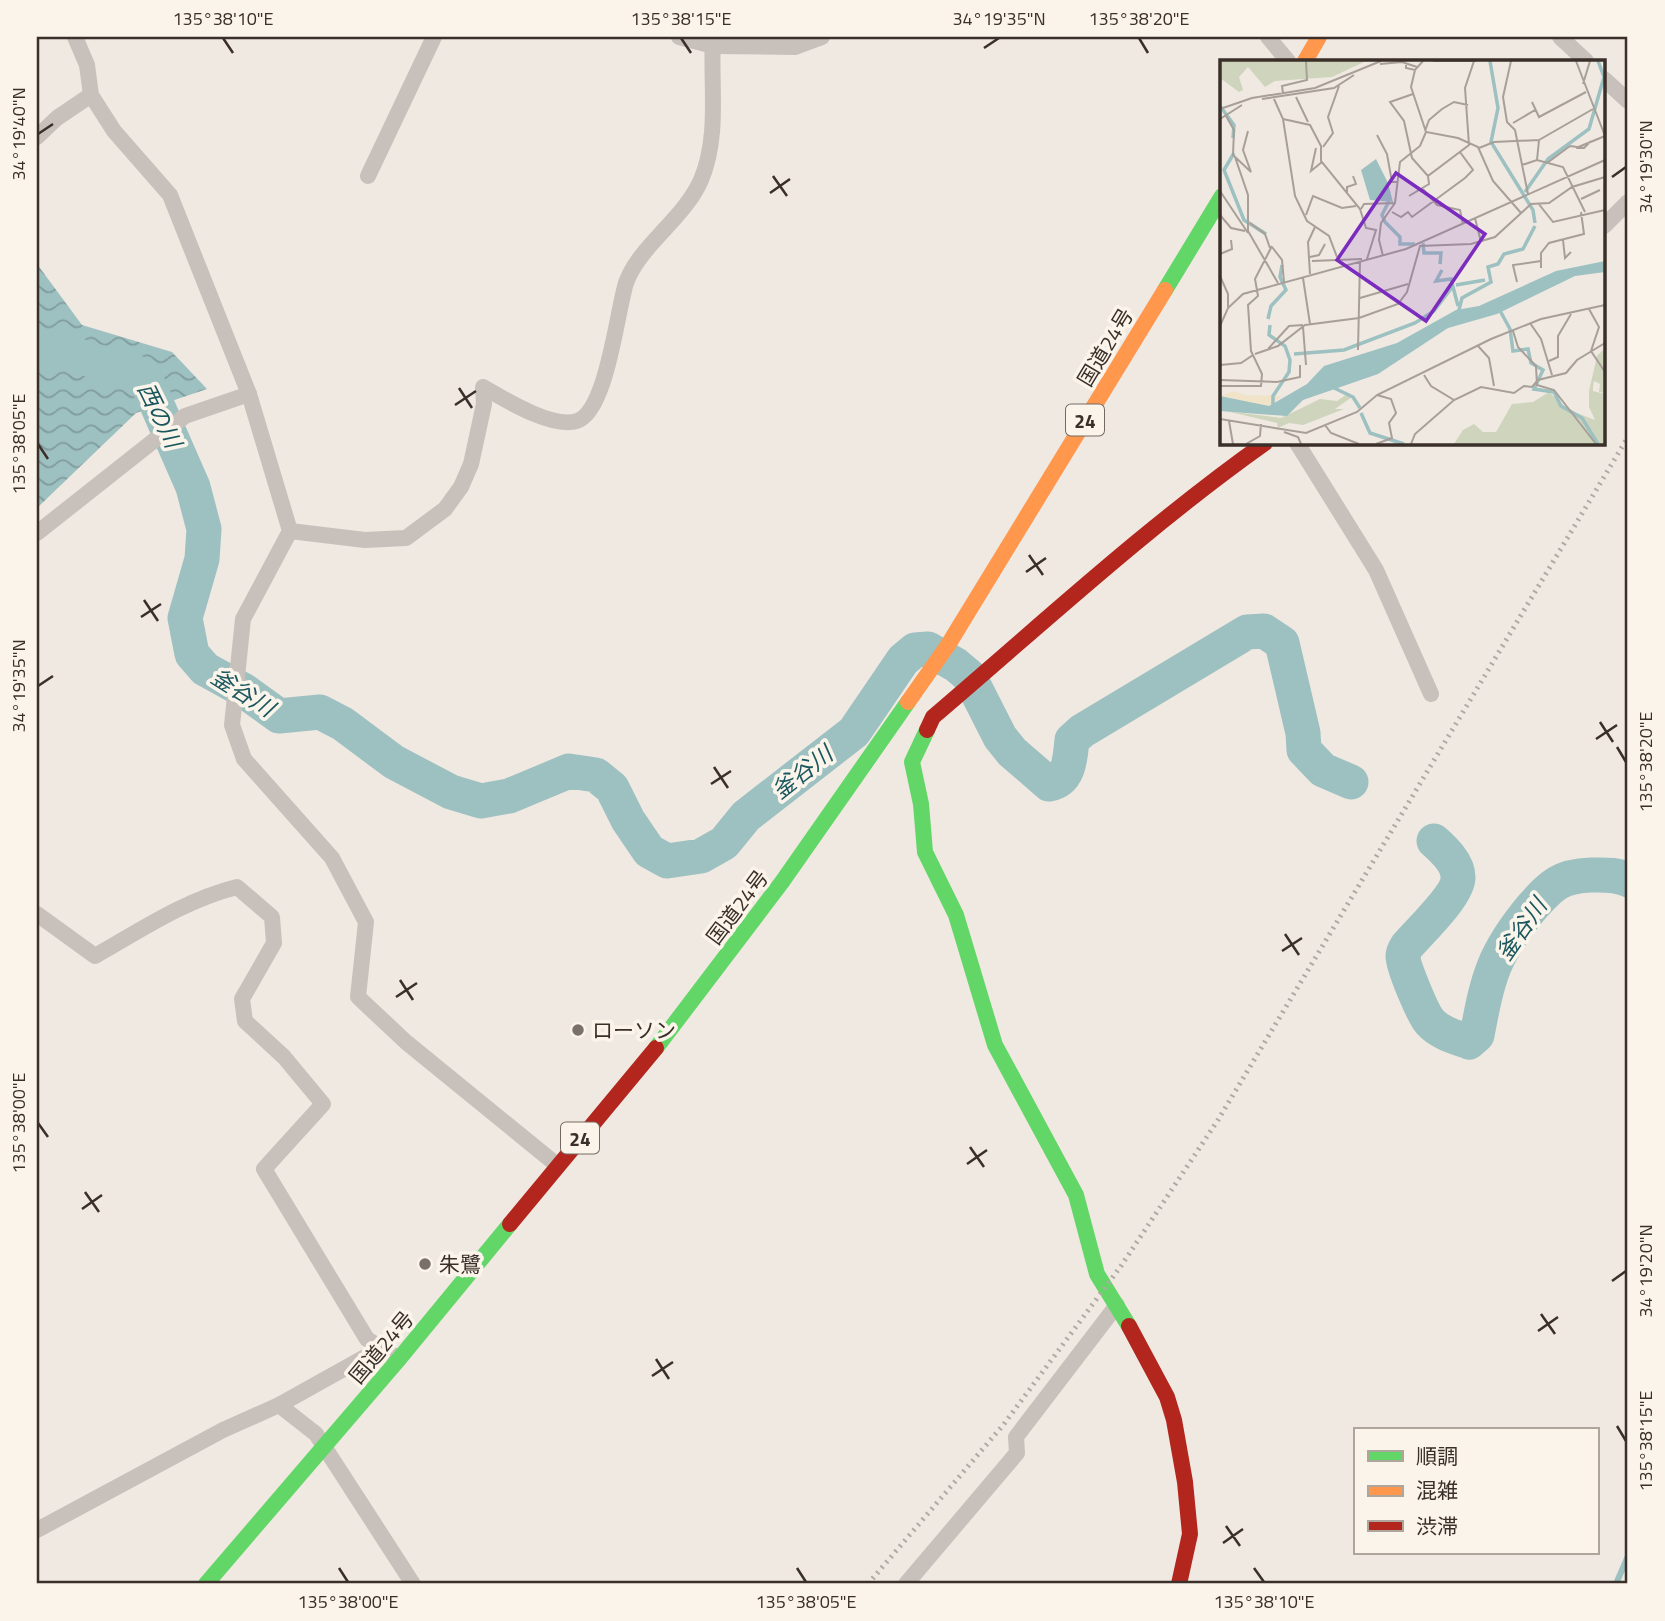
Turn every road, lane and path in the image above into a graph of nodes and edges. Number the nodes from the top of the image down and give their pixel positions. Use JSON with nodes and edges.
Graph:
{"nodes":[{"id":1,"x":75,"y":37,"type":"edge"},
{"id":2,"x":434,"y":37,"type":"edge"},
{"id":3,"x":679,"y":37,"type":"edge"},
{"id":4,"x":822,"y":37,"type":"edge"},
{"id":5,"x":1268,"y":37,"type":"edge"},
{"id":6,"x":1319,"y":37,"type":"edge"},
{"id":7,"x":1560,"y":37,"type":"edge"},
{"id":8,"x":713,"y":41,"type":"edge"},
{"id":9,"x":1287,"y":60,"type":"edge"},
{"id":10,"x":1306,"y":60,"type":"edge"},
{"id":11,"x":1585,"y":60,"type":"edge"},
{"id":12,"x":1606,"y":81,"type":"edge"},
{"id":13,"x":91,"y":95,"type":"junction"},
{"id":14,"x":1628,"y":101,"type":"edge"},
{"id":15,"x":37,"y":137,"type":"edge"},
{"id":16,"x":368,"y":176,"type":"dead end"},
{"id":17,"x":1220,"y":199,"type":"edge"},
{"id":18,"x":1628,"y":202,"type":"edge"},
{"id":19,"x":1606,"y":224,"type":"edge"},
{"id":20,"x":249,"y":394,"type":"junction"},
{"id":21,"x":1264,"y":444,"type":"edge"},
{"id":22,"x":1298,"y":444,"type":"edge"},
{"id":23,"x":290,"y":531,"type":"junction"},
{"id":24,"x":37,"y":533,"type":"edge"},
{"id":25,"x":1431,"y":694,"type":"dead end"},
{"id":26,"x":37,"y":914,"type":"edge"},
{"id":27,"x":557,"y":1165,"type":"junction"},
{"id":28,"x":1117,"y":1305,"type":"junction"},
{"id":29,"x":383,"y":1347,"type":"junction"},
{"id":30,"x":399,"y":1359,"type":"junction"},
{"id":31,"x":279,"y":1405,"type":"junction"},
{"id":32,"x":323,"y":1447,"type":"junction"},
{"id":33,"x":37,"y":1530,"type":"edge"},
{"id":34,"x":206,"y":1584,"type":"edge"},
{"id":35,"x":413,"y":1584,"type":"edge"},
{"id":36,"x":906,"y":1584,"type":"edge"},
{"id":37,"x":1179,"y":1584,"type":"edge"}],
"edges":[{"from":1,"to":13,"type":"street"},
{"from":2,"to":16,"type":"street"},
{"from":3,"to":8,"type":"street"},
{"from":4,"to":8,"type":"street"},
{"from":5,"to":9,"type":"street"},
{"from":6,"to":10,"type":"main road"},
{"from":7,"to":11,"type":"street"},
{"from":8,"to":23,"type":"street"},
{"from":12,"to":14,"type":"street"},
{"from":13,"to":15,"type":"street"},
{"from":13,"to":20,"type":"street"},
{"from":17,"to":27,"type":"main road","name":"国道24号","number":"24"},
{"from":18,"to":19,"type":"street"},
{"from":20,"to":23,"type":"street"},
{"from":20,"to":24,"type":"street"},
{"from":21,"to":28,"type":"main road"},
{"from":22,"to":25,"type":"street"},
{"from":23,"to":27,"type":"street"},
{"from":26,"to":29,"type":"street"},
{"from":27,"to":30,"type":"main road","name":"国道24号","number":"24"},
{"from":28,"to":36,"type":"street"},
{"from":28,"to":37,"type":"main road"},
{"from":29,"to":30,"type":"street"},
{"from":29,"to":31,"type":"street"},
{"from":30,"to":32,"type":"main road","name":"国道24号","number":"24"},
{"from":31,"to":32,"type":"street"},
{"from":31,"to":33,"type":"street"},
{"from":32,"to":34,"type":"main road","name":"国道24号","number":"24"},
{"from":32,"to":35,"type":"street"}]}
